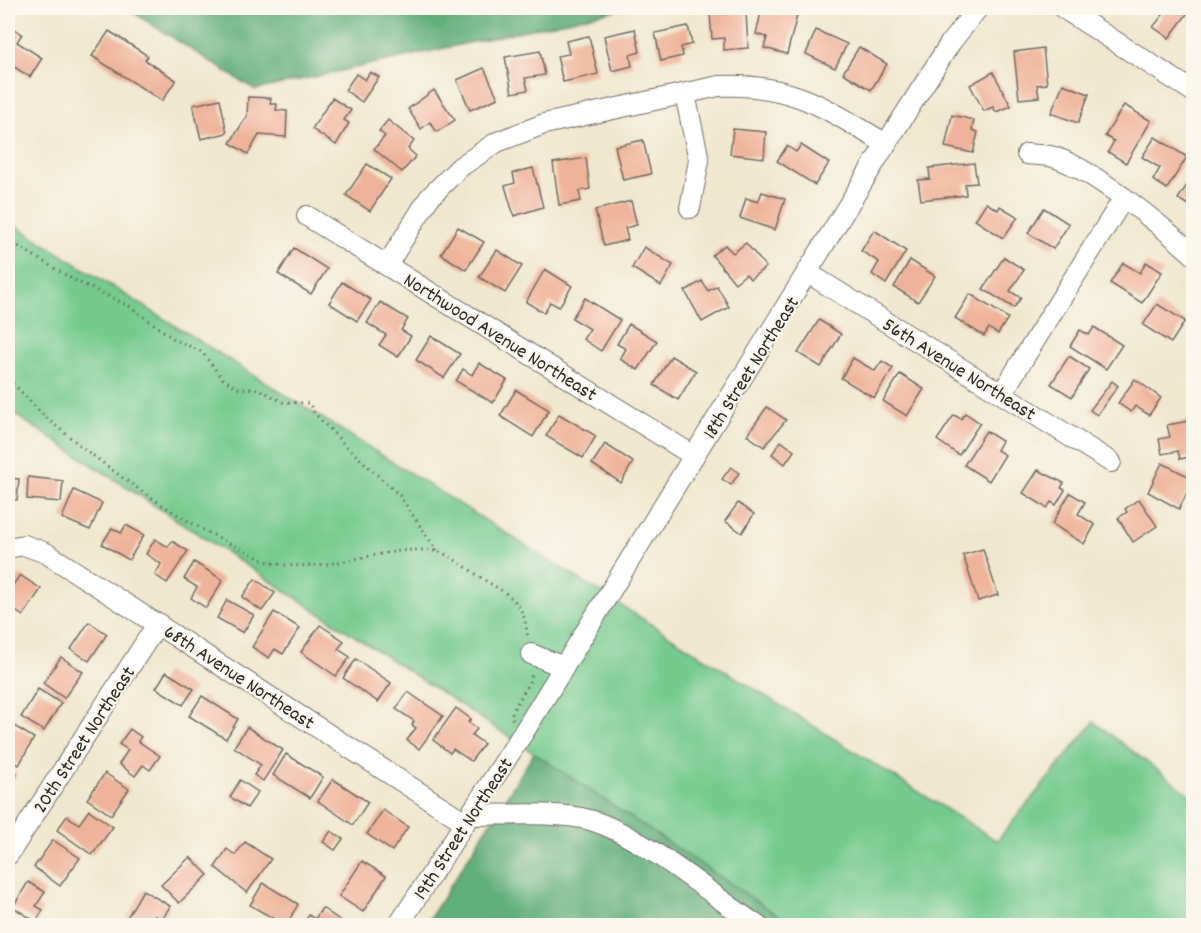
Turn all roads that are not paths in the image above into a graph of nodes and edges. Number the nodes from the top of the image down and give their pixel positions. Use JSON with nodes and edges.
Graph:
{"nodes":[{"id":1,"x":978,"y":8,"type":"edge"},
{"id":2,"x":1063,"y":8,"type":"edge"},
{"id":3,"x":1194,"y":92,"type":"edge"},
{"id":4,"x":685,"y":94,"type":"junction"},
{"id":5,"x":886,"y":144,"type":"junction"},
{"id":6,"x":1027,"y":154,"type":"dead end"},
{"id":7,"x":1123,"y":199,"type":"junction"},
{"id":8,"x":690,"y":208,"type":"dead end"},
{"id":9,"x":307,"y":216,"type":"dead end"},
{"id":10,"x":1194,"y":255,"type":"edge"},
{"id":11,"x":387,"y":265,"type":"junction"},
{"id":12,"x":808,"y":273,"type":"junction"},
{"id":13,"x":1002,"y":393,"type":"junction"},
{"id":14,"x":694,"y":456,"type":"junction"},
{"id":15,"x":1111,"y":462,"type":"dead end"},
{"id":16,"x":8,"y":548,"type":"edge"},
{"id":17,"x":158,"y":623,"type":"junction"},
{"id":18,"x":531,"y":654,"type":"road end"},
{"id":19,"x":564,"y":667,"type":"junction"},
{"id":20,"x":525,"y":730,"type":"joint"},
{"id":21,"x":468,"y":818,"type":"junction"},
{"id":22,"x":8,"y":855,"type":"edge"},
{"id":23,"x":398,"y":926,"type":"edge"},
{"id":24,"x":758,"y":926,"type":"edge"}],
"edges":[{"from":1,"to":5,"type":"street","name":"18th Street Northeast"},
{"from":2,"to":3,"type":"street"},
{"from":4,"to":5,"type":"street"},
{"from":4,"to":8,"type":"street"},
{"from":4,"to":11,"type":"street"},
{"from":5,"to":12,"type":"street","name":"18th Street Northeast"},
{"from":6,"to":7,"type":"street"},
{"from":7,"to":10,"type":"street"},
{"from":7,"to":13,"type":"street"},
{"from":9,"to":11,"type":"street","name":"Northwood Avenue Northeast"},
{"from":11,"to":14,"type":"street","name":"Northwood Avenue Northeast"},
{"from":12,"to":13,"type":"street","name":"56th Avenue Northeast"},
{"from":12,"to":14,"type":"street","name":"18th Street Northeast"},
{"from":13,"to":15,"type":"street","name":"56th Avenue Northeast"},
{"from":14,"to":19,"type":"street","name":"18th Street Northeast"},
{"from":16,"to":17,"type":"street","name":"68th Avenue Northeast"},
{"from":17,"to":21,"type":"street","name":"68th Avenue Northeast"},
{"from":17,"to":22,"type":"street","name":"20th Street Northeast"},
{"from":18,"to":19,"type":"street"},
{"from":19,"to":20,"type":"street","name":"18th Street Northeast"},
{"from":20,"to":21,"type":"street","name":"19th Street Northeast"},
{"from":21,"to":23,"type":"street","name":"19th Street Northeast"},
{"from":21,"to":24,"type":"street"}]}
